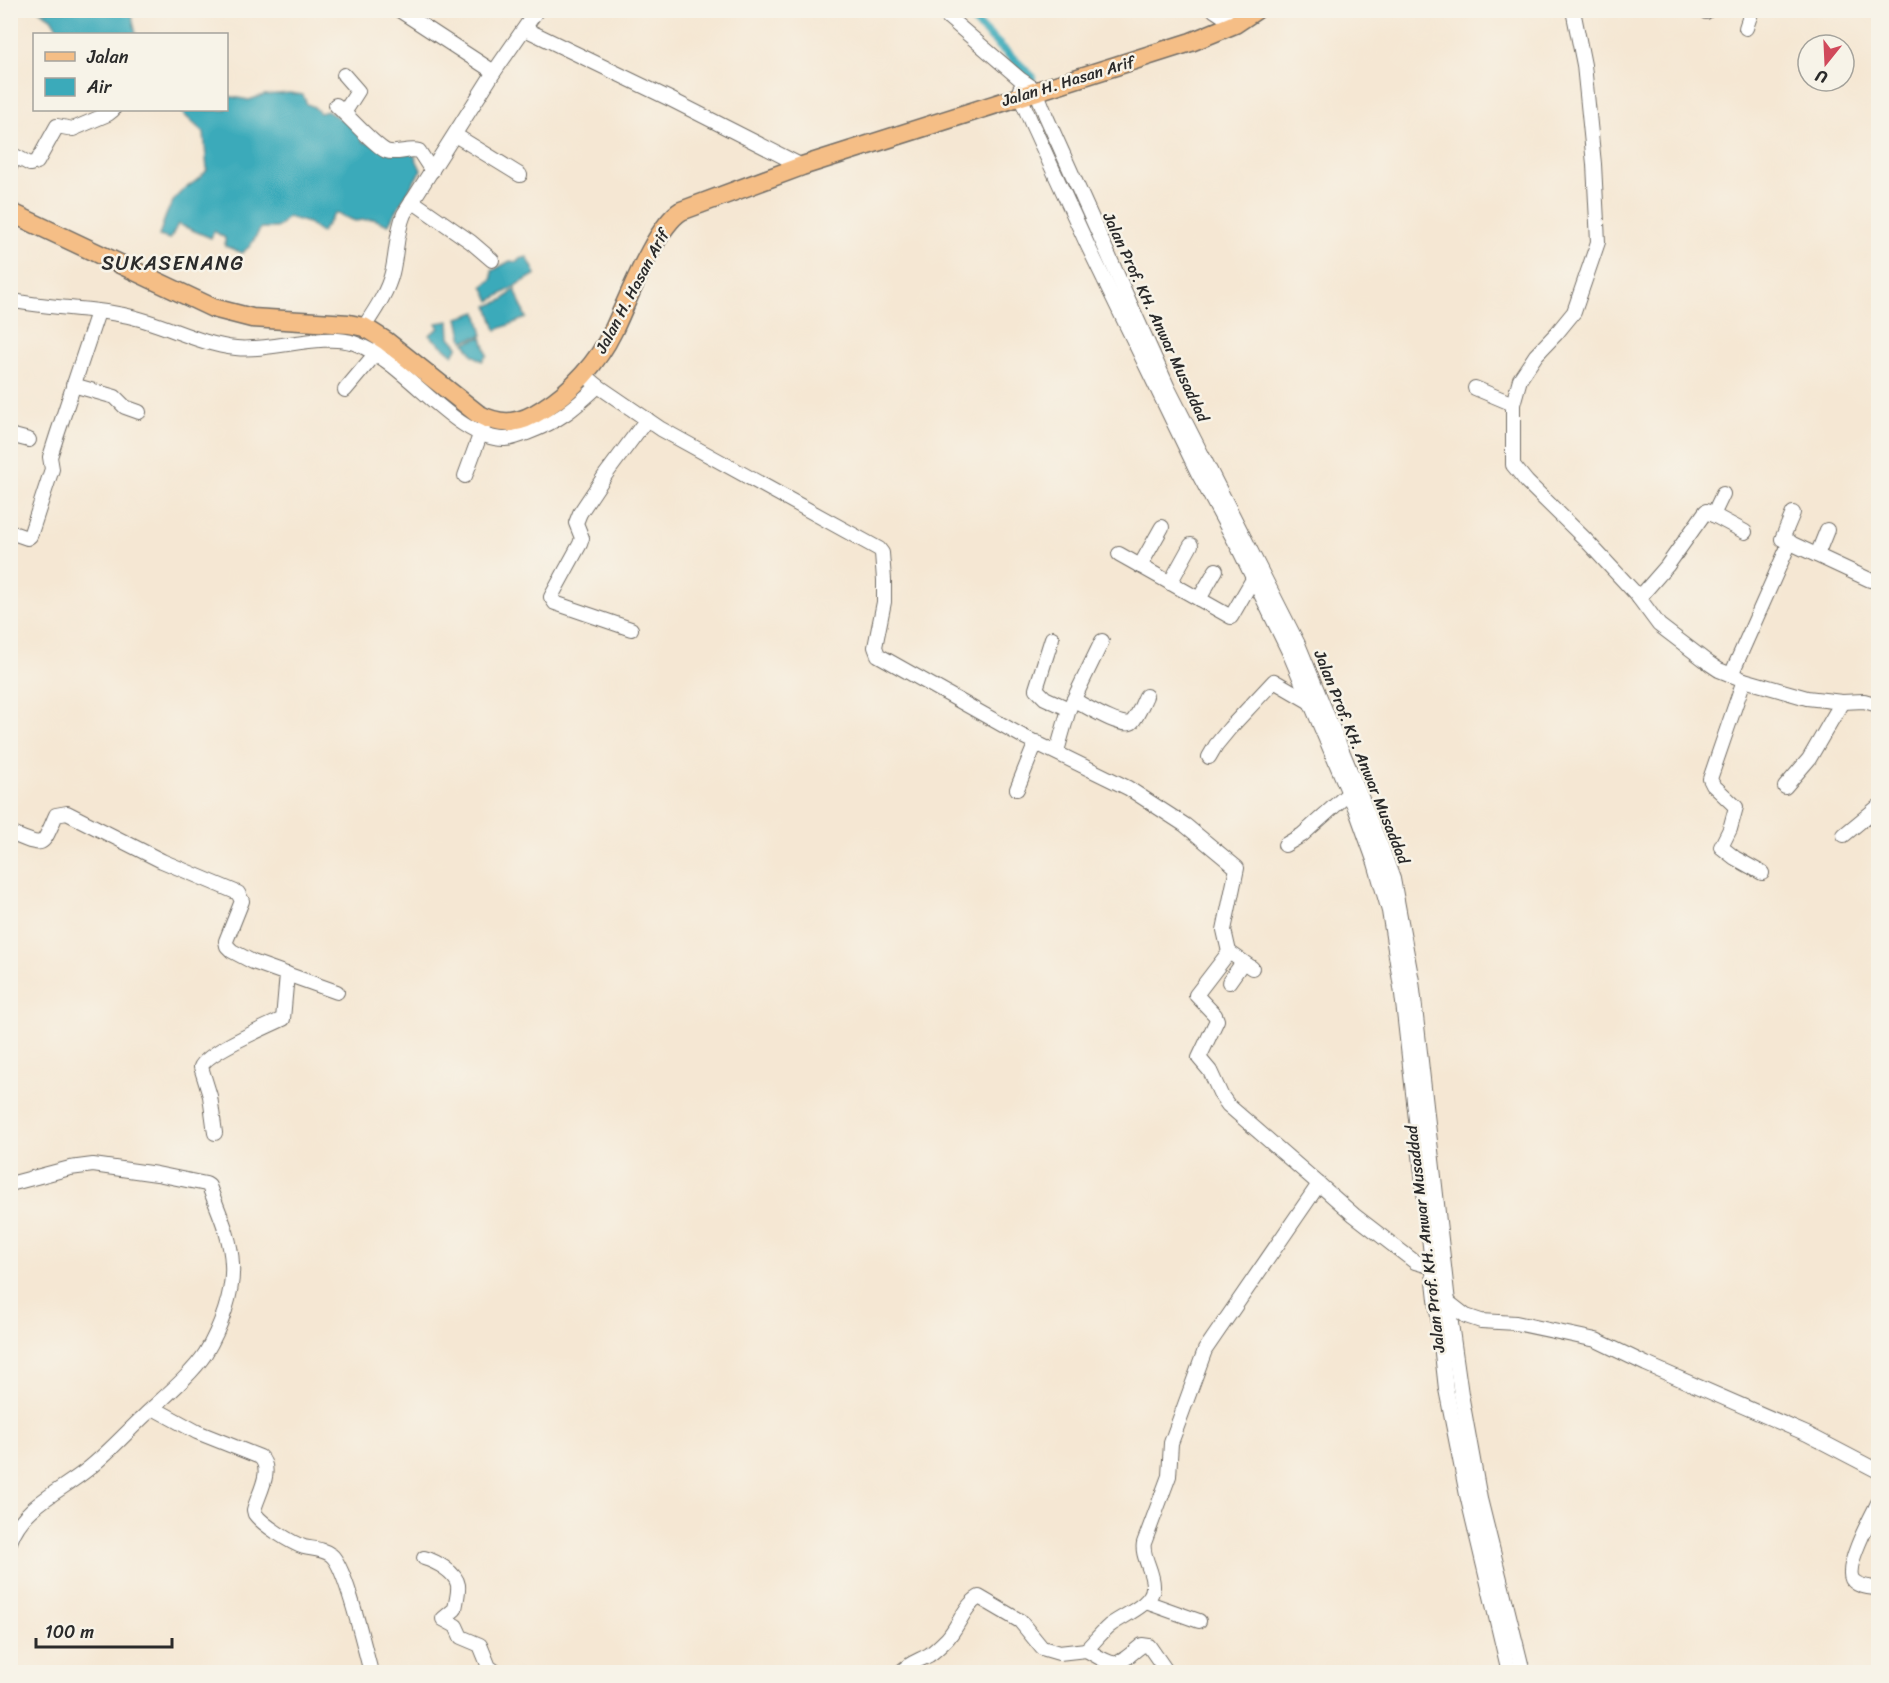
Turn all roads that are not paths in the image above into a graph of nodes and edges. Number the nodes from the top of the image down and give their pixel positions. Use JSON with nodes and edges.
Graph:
{"nodes":[{"id":1,"x":399,"y":10,"type":"edge"},
{"id":2,"x":537,"y":10,"type":"edge"},
{"id":3,"x":940,"y":10,"type":"edge"},
{"id":4,"x":1256,"y":10,"type":"edge"},
{"id":5,"x":1573,"y":10,"type":"edge"},
{"id":6,"x":1752,"y":10,"type":"edge"},
{"id":7,"x":1228,"y":16,"type":"edge"},
{"id":8,"x":525,"y":28,"type":"junction"},
{"id":9,"x":1746,"y":28,"type":"dead end"},
{"id":10,"x":495,"y":72,"type":"junction"},
{"id":11,"x":344,"y":75,"type":"dead end"},
{"id":12,"x":1029,"y":95,"type":"junction"},
{"id":13,"x":112,"y":111,"type":"edge"},
{"id":14,"x":455,"y":135,"type":"junction"},
{"id":15,"x":12,"y":159,"type":"edge"},
{"id":16,"x":428,"y":165,"type":"junction"},
{"id":17,"x":802,"y":166,"type":"junction"},
{"id":18,"x":520,"y":175,"type":"dead end"},
{"id":19,"x":412,"y":201,"type":"junction"},
{"id":20,"x":12,"y":215,"type":"edge"},
{"id":21,"x":492,"y":260,"type":"dead end"},
{"id":22,"x":10,"y":300,"type":"edge"},
{"id":23,"x":98,"y":312,"type":"junction"},
{"id":24,"x":364,"y":327,"type":"junction"},
{"id":25,"x":381,"y":347,"type":"junction"},
{"id":26,"x":591,"y":380,"type":"junction"},
{"id":27,"x":73,"y":385,"type":"junction"},
{"id":28,"x":1475,"y":388,"type":"dead end"},
{"id":29,"x":345,"y":390,"type":"dead end"},
{"id":30,"x":1513,"y":404,"type":"junction"},
{"id":31,"x":139,"y":412,"type":"dead end"},
{"id":32,"x":647,"y":419,"type":"junction"},
{"id":33,"x":483,"y":426,"type":"junction"},
{"id":34,"x":10,"y":435,"type":"edge"},
{"id":35,"x":29,"y":440,"type":"dead end"},
{"id":36,"x":465,"y":476,"type":"dead end"},
{"id":37,"x":1723,"y":494,"type":"dead end"},
{"id":38,"x":1792,"y":513,"type":"dead end"},
{"id":39,"x":1713,"y":515,"type":"junction"},
{"id":40,"x":1162,"y":527,"type":"dead end"},
{"id":41,"x":1827,"y":530,"type":"dead end"},
{"id":42,"x":10,"y":532,"type":"edge"},
{"id":43,"x":1745,"y":532,"type":"dead end"},
{"id":44,"x":1790,"y":542,"type":"junction"},
{"id":45,"x":1191,"y":545,"type":"dead end"},
{"id":46,"x":1119,"y":554,"type":"dead end"},
{"id":47,"x":1817,"y":555,"type":"junction"},
{"id":48,"x":1140,"y":566,"type":"junction"},
{"id":49,"x":1216,"y":570,"type":"dead end"},
{"id":50,"x":1253,"y":579,"type":"junction"},
{"id":51,"x":1870,"y":580,"type":"dead end"},
{"id":52,"x":1170,"y":583,"type":"junction"},
{"id":53,"x":1639,"y":598,"type":"junction"},
{"id":54,"x":1199,"y":600,"type":"junction"},
{"id":55,"x":631,"y":628,"type":"dead end"},
{"id":56,"x":1052,"y":638,"type":"dead end"},
{"id":57,"x":1102,"y":641,"type":"dead end"},
{"id":58,"x":1738,"y":677,"type":"junction"},
{"id":59,"x":1146,"y":696,"type":"dead end"},
{"id":60,"x":1310,"y":702,"type":"junction"},
{"id":61,"x":1842,"y":702,"type":"junction"},
{"id":62,"x":1072,"y":705,"type":"junction"},
{"id":63,"x":1878,"y":705,"type":"edge"},
{"id":64,"x":1332,"y":738,"type":"junction"},
{"id":65,"x":1036,"y":742,"type":"junction"},
{"id":66,"x":1056,"y":751,"type":"junction"},
{"id":67,"x":1209,"y":757,"type":"dead end"},
{"id":68,"x":1785,"y":787,"type":"dead end"},
{"id":69,"x":1017,"y":789,"type":"dead end"},
{"id":70,"x":1349,"y":793,"type":"junction"},
{"id":71,"x":1878,"y":807,"type":"edge"},
{"id":72,"x":10,"y":833,"type":"edge"},
{"id":73,"x":1844,"y":835,"type":"dead end"},
{"id":74,"x":1285,"y":845,"type":"dead end"},
{"id":75,"x":1381,"y":863,"type":"junction"},
{"id":76,"x":1761,"y":873,"type":"dead end"},
{"id":77,"x":1229,"y":952,"type":"junction"},
{"id":78,"x":287,"y":974,"type":"junction"},
{"id":79,"x":1229,"y":982,"type":"dead end"},
{"id":80,"x":338,"y":992,"type":"dead end"},
{"id":81,"x":215,"y":1133,"type":"dead end"},
{"id":82,"x":1429,"y":1179,"type":"junction"},
{"id":83,"x":10,"y":1184,"type":"edge"},
{"id":84,"x":1319,"y":1184,"type":"junction"},
{"id":85,"x":1433,"y":1267,"type":"junction"},
{"id":86,"x":1442,"y":1303,"type":"junction"},
{"id":87,"x":153,"y":1408,"type":"junction"},
{"id":88,"x":1878,"y":1471,"type":"edge"},
{"id":89,"x":1878,"y":1503,"type":"edge"},
{"id":90,"x":10,"y":1542,"type":"edge"},
{"id":91,"x":424,"y":1558,"type":"dead end"},
{"id":92,"x":1878,"y":1589,"type":"edge"},
{"id":93,"x":1146,"y":1602,"type":"junction"},
{"id":94,"x":1199,"y":1621,"type":"dead end"},
{"id":95,"x":1086,"y":1650,"type":"junction"},
{"id":96,"x":371,"y":1672,"type":"edge"},
{"id":97,"x":496,"y":1672,"type":"edge"},
{"id":98,"x":901,"y":1672,"type":"edge"},
{"id":99,"x":1167,"y":1672,"type":"edge"},
{"id":100,"x":1509,"y":1672,"type":"edge"},
{"id":101,"x":1523,"y":1672,"type":"edge"}],
"edges":[{"from":1,"to":10,"type":"street"},
{"from":2,"to":8,"type":"street"},
{"from":3,"to":12,"type":"street"},
{"from":4,"to":7,"type":"main road","name":"Jalan H. Hasan Arif"},
{"from":5,"to":30,"type":"street"},
{"from":6,"to":9,"type":"street"},
{"from":7,"to":12,"type":"main road","name":"Jalan H. Hasan Arif"},
{"from":8,"to":10,"type":"street"},
{"from":8,"to":17,"type":"street"},
{"from":10,"to":14,"type":"street"},
{"from":11,"to":16,"type":"street"},
{"from":12,"to":17,"type":"main road","name":"Jalan H. Hasan Arif"},
{"from":12,"to":50,"type":"street","name":"Jalan Prof. KH. Anwar Musaddad"},
{"from":12,"to":64,"type":"street","name":"Jalan Prof. KH. Anwar Musaddad"},
{"from":13,"to":15,"type":"street"},
{"from":14,"to":16,"type":"street"},
{"from":14,"to":18,"type":"street"},
{"from":16,"to":19,"type":"street"},
{"from":17,"to":26,"type":"main road","name":"Jalan H. Hasan Arif"},
{"from":19,"to":21,"type":"street"},
{"from":19,"to":24,"type":"street"},
{"from":20,"to":24,"type":"main road","name":"Jalan H. Hasan Arif"},
{"from":22,"to":23,"type":"street"},
{"from":23,"to":25,"type":"street"},
{"from":23,"to":27,"type":"street"},
{"from":24,"to":25,"type":"main road","name":"Jalan H. Hasan Arif"},
{"from":25,"to":29,"type":"street"},
{"from":25,"to":33,"type":"main road","name":"Jalan H. Hasan Arif"},
{"from":26,"to":32,"type":"street"},
{"from":26,"to":33,"type":"main road","name":"Jalan H. Hasan Arif"},
{"from":27,"to":31,"type":"street"},
{"from":27,"to":42,"type":"street"},
{"from":28,"to":30,"type":"street"},
{"from":30,"to":53,"type":"street"},
{"from":32,"to":55,"type":"street"},
{"from":32,"to":65,"type":"street"},
{"from":33,"to":36,"type":"street"},
{"from":34,"to":35,"type":"street"},
{"from":37,"to":39,"type":"street"},
{"from":38,"to":44,"type":"street"},
{"from":39,"to":43,"type":"street"},
{"from":39,"to":53,"type":"street"},
{"from":40,"to":48,"type":"street"},
{"from":41,"to":47,"type":"street"},
{"from":44,"to":47,"type":"street"},
{"from":44,"to":58,"type":"street"},
{"from":45,"to":52,"type":"street"},
{"from":46,"to":48,"type":"street"},
{"from":47,"to":51,"type":"street"},
{"from":48,"to":52,"type":"street"},
{"from":49,"to":54,"type":"street"},
{"from":50,"to":54,"type":"street"},
{"from":50,"to":60,"type":"street","name":"Jalan Prof. KH. Anwar Musaddad"},
{"from":52,"to":54,"type":"street"},
{"from":53,"to":58,"type":"street"},
{"from":56,"to":62,"type":"street"},
{"from":57,"to":62,"type":"street"},
{"from":58,"to":61,"type":"street"},
{"from":58,"to":76,"type":"street"},
{"from":59,"to":62,"type":"street"},
{"from":60,"to":64,"type":"street","name":"Jalan Prof. KH. Anwar Musaddad"},
{"from":60,"to":67,"type":"street"},
{"from":61,"to":63,"type":"street"},
{"from":61,"to":68,"type":"street"},
{"from":62,"to":66,"type":"street"},
{"from":64,"to":70,"type":"street","name":"Jalan Prof. KH. Anwar Musaddad"},
{"from":64,"to":75,"type":"street","name":"Jalan Prof. KH. Anwar Musaddad"},
{"from":65,"to":66,"type":"street"},
{"from":65,"to":69,"type":"street"},
{"from":66,"to":77,"type":"street"},
{"from":70,"to":74,"type":"street"},
{"from":70,"to":75,"type":"street","name":"Jalan Prof. KH. Anwar Musaddad"},
{"from":71,"to":73,"type":"street"},
{"from":72,"to":78,"type":"street"},
{"from":75,"to":82,"type":"street","name":"Jalan Prof. KH. Anwar Musaddad"},
{"from":77,"to":79,"type":"street"},
{"from":77,"to":84,"type":"street"},
{"from":78,"to":80,"type":"street"},
{"from":78,"to":81,"type":"street"},
{"from":82,"to":85,"type":"street","name":"Jalan Prof. KH. Anwar Musaddad"},
{"from":82,"to":86,"type":"street","name":"Jalan Prof. KH. Anwar Musaddad"},
{"from":83,"to":87,"type":"street"},
{"from":84,"to":85,"type":"street"},
{"from":84,"to":93,"type":"street"},
{"from":85,"to":86,"type":"street","name":"Jalan Prof. KH. Anwar Musaddad"},
{"from":86,"to":88,"type":"street"},
{"from":86,"to":100,"type":"street","name":"Jalan Prof. KH. Anwar Musaddad"},
{"from":86,"to":101,"type":"street","name":"Jalan Prof. KH. Anwar Musaddad"},
{"from":87,"to":90,"type":"street"},
{"from":87,"to":96,"type":"street"},
{"from":89,"to":92,"type":"street"},
{"from":91,"to":97,"type":"street"},
{"from":93,"to":94,"type":"street"},
{"from":93,"to":95,"type":"street"},
{"from":95,"to":98,"type":"street"},
{"from":95,"to":99,"type":"street"}]}
